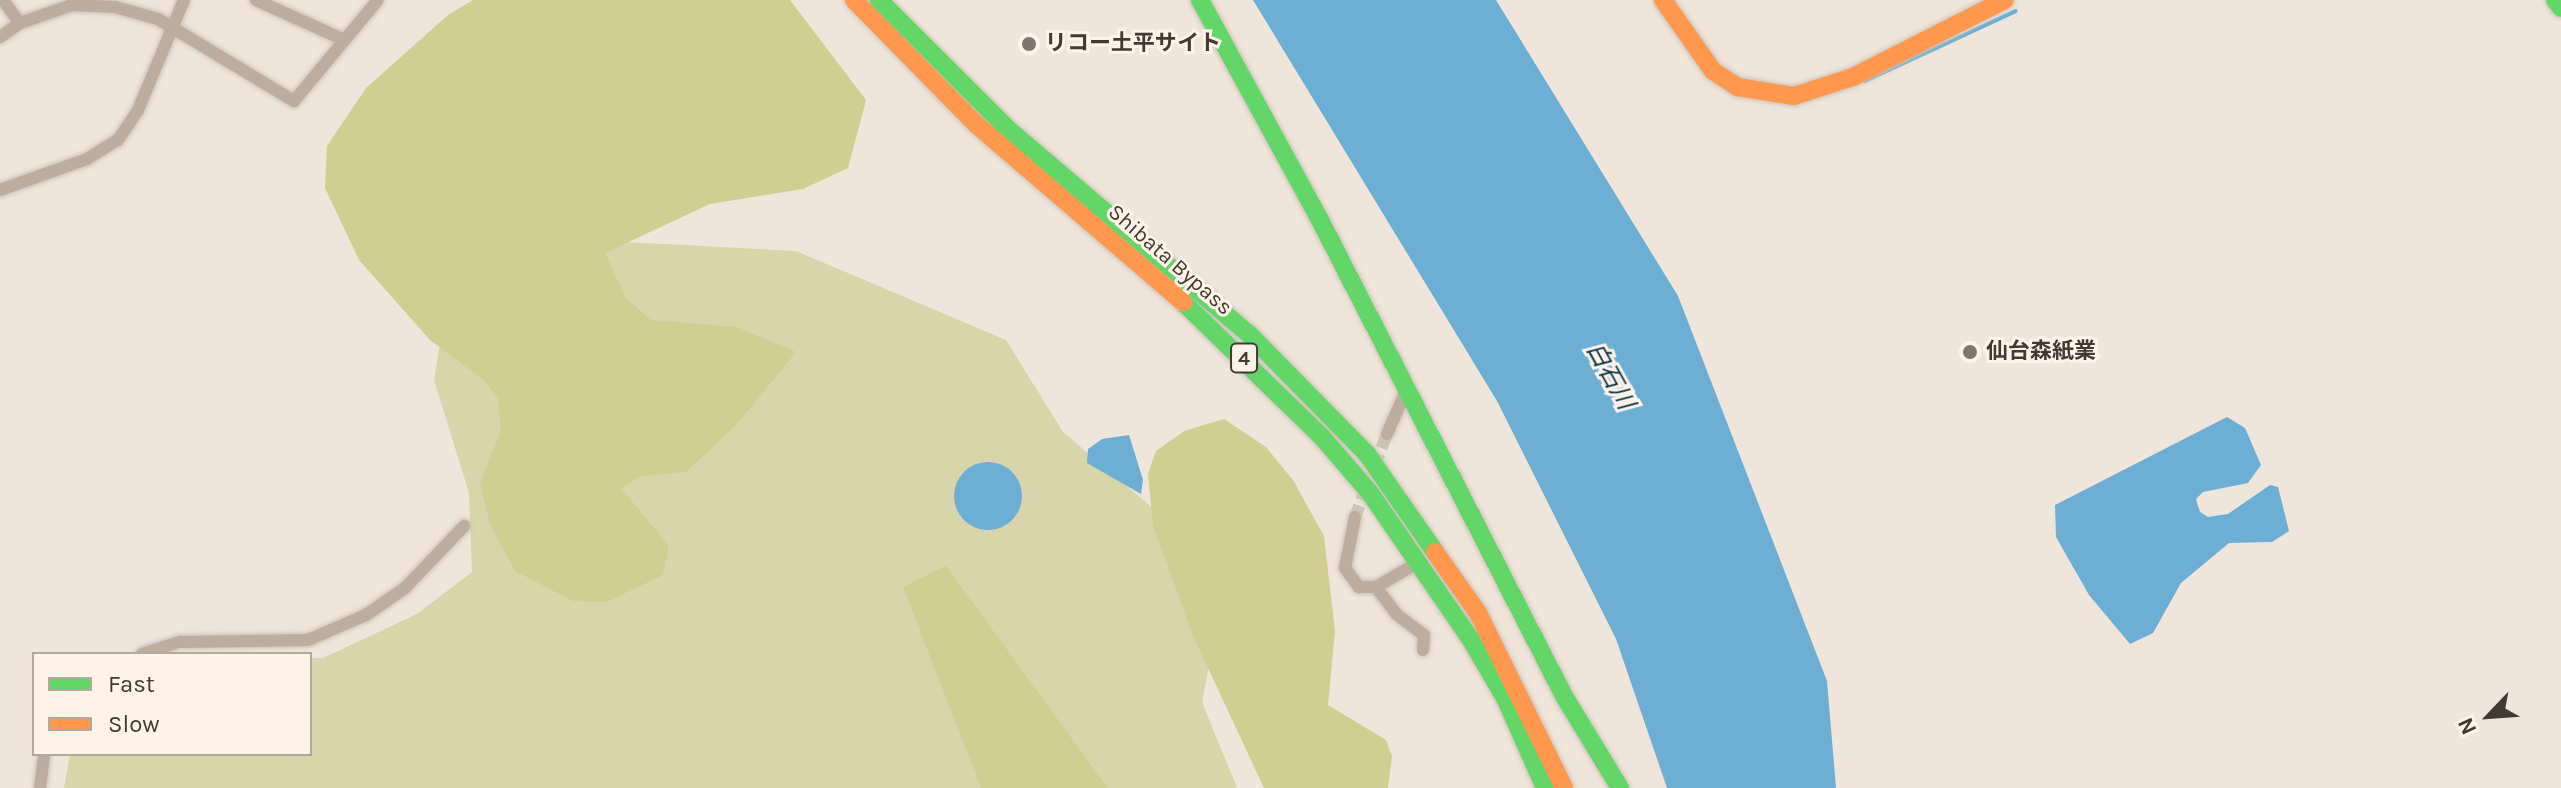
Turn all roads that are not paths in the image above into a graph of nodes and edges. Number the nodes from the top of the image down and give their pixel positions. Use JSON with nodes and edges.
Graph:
{"nodes":[{"id":1,"x":3,"y":0,"type":"edge"},
{"id":2,"x":184,"y":0,"type":"edge"},
{"id":3,"x":256,"y":0,"type":"edge"},
{"id":4,"x":378,"y":0,"type":"edge"},
{"id":5,"x":854,"y":0,"type":"edge"},
{"id":6,"x":879,"y":0,"type":"edge"},
{"id":7,"x":1200,"y":0,"type":"edge"},
{"id":8,"x":1663,"y":0,"type":"edge"},
{"id":9,"x":2005,"y":0,"type":"edge"},
{"id":10,"x":2555,"y":0,"type":"edge"},
{"id":11,"x":88,"y":2,"type":"edge"},
{"id":12,"x":2561,"y":8,"type":"edge"},
{"id":13,"x":20,"y":23,"type":"junction"},
{"id":14,"x":173,"y":28,"type":"junction"},
{"id":15,"x":0,"y":37,"type":"edge"},
{"id":16,"x":344,"y":40,"type":"junction"},
{"id":17,"x":0,"y":190,"type":"edge"},
{"id":18,"x":1406,"y":391,"type":"junction"},
{"id":19,"x":1387,"y":434,"type":"tunnel mouth"},
{"id":20,"x":1355,"y":517,"type":"tunnel mouth"},
{"id":21,"x":464,"y":526,"type":"dead end"},
{"id":22,"x":1420,"y":561,"type":"junction"},
{"id":23,"x":1376,"y":587,"type":"junction"},
{"id":24,"x":1423,"y":650,"type":"dead end"},
{"id":25,"x":148,"y":652,"type":"edge"},
{"id":26,"x":44,"y":756,"type":"edge"},
{"id":27,"x":40,"y":788,"type":"edge"},
{"id":28,"x":1545,"y":788,"type":"edge"},
{"id":29,"x":1564,"y":788,"type":"edge"},
{"id":30,"x":1620,"y":788,"type":"edge"}],
"edges":[{"from":1,"to":13,"type":"street"},
{"from":2,"to":14,"type":"street"},
{"from":3,"to":16,"type":"street"},
{"from":4,"to":16,"type":"street"},
{"from":5,"to":22,"type":"main road","name":"Shibata Bypass","number":"4"},
{"from":6,"to":29,"type":"main road","name":"Shibata Bypass","number":"4"},
{"from":7,"to":18,"type":"main road"},
{"from":8,"to":9,"type":"main road"},
{"from":10,"to":12,"type":"main road"},
{"from":11,"to":13,"type":"street"},
{"from":11,"to":14,"type":"street"},
{"from":13,"to":15,"type":"street"},
{"from":14,"to":16,"type":"street"},
{"from":14,"to":17,"type":"street"},
{"from":18,"to":19,"type":"street"},
{"from":18,"to":30,"type":"main road"},
{"from":20,"to":23,"type":"street"},
{"from":21,"to":25,"type":"street"},
{"from":22,"to":23,"type":"street"},
{"from":22,"to":28,"type":"main road","name":"Shibata Bypass","number":"4"},
{"from":23,"to":24,"type":"street"},
{"from":26,"to":27,"type":"street"}]}
